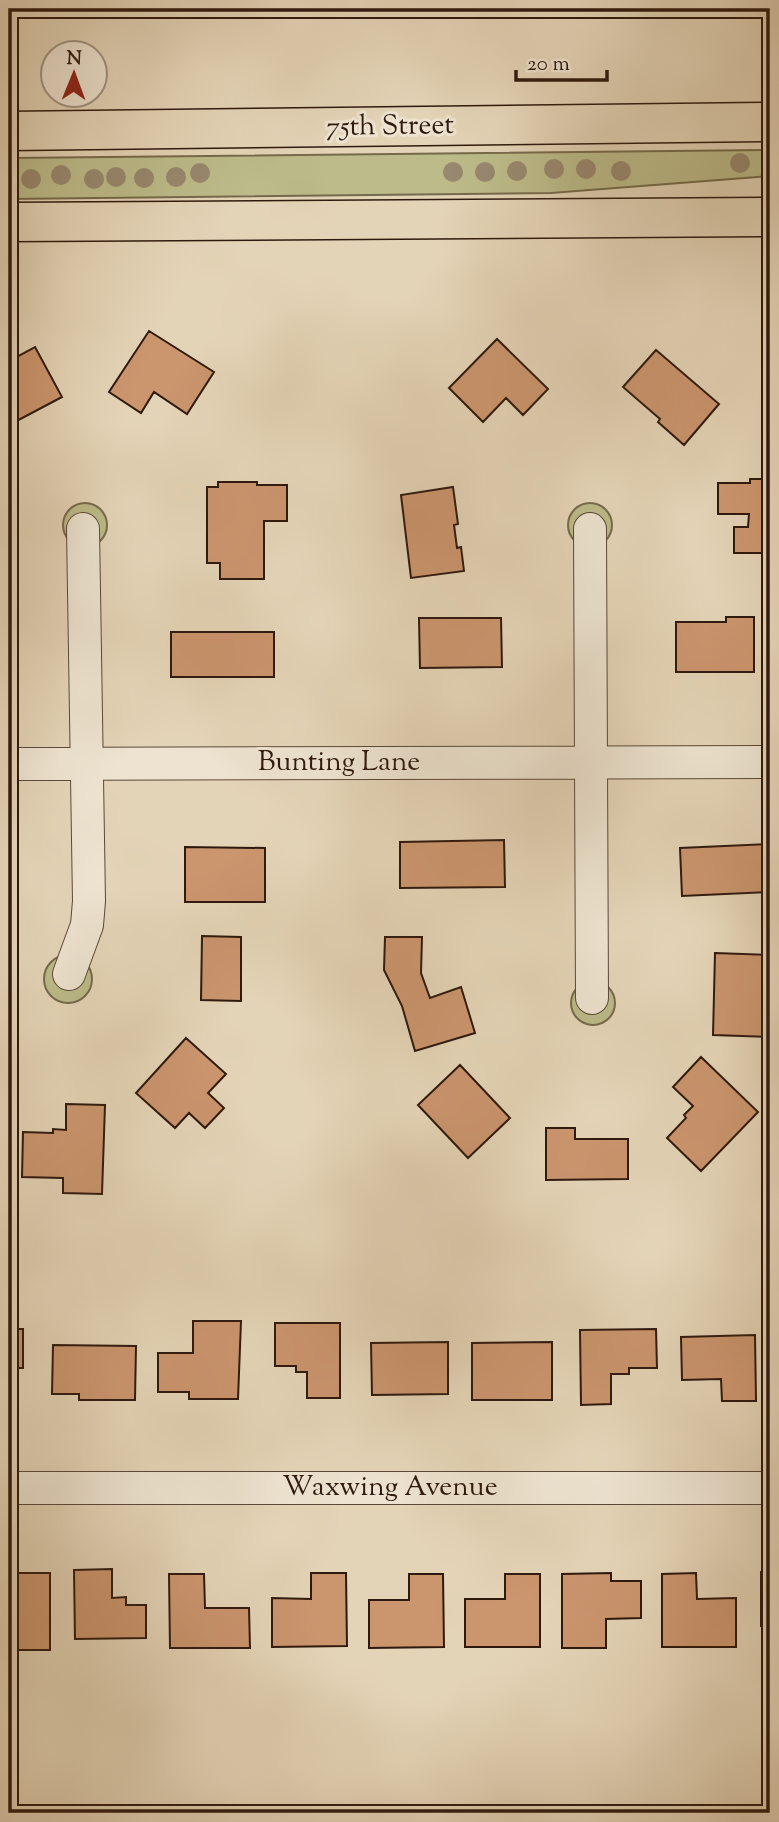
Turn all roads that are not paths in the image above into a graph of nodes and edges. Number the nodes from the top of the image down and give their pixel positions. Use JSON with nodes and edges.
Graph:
{"nodes":[{"id":1,"x":770,"y":122,"type":"edge"},
{"id":2,"x":9,"y":131,"type":"edge"},
{"id":3,"x":770,"y":217,"type":"edge"},
{"id":4,"x":9,"y":222,"type":"edge"},
{"id":5,"x":83,"y":529,"type":"dead end"},
{"id":6,"x":590,"y":529,"type":"dead end"},
{"id":7,"x":591,"y":762,"type":"junction"},
{"id":8,"x":770,"y":762,"type":"edge"},
{"id":9,"x":88,"y":763,"type":"junction"},
{"id":10,"x":9,"y":764,"type":"edge"},
{"id":11,"x":69,"y":974,"type":"dead end"},
{"id":12,"x":592,"y":998,"type":"dead end"},
{"id":13,"x":9,"y":1488,"type":"edge"},
{"id":14,"x":770,"y":1488,"type":"edge"}],
"edges":[{"from":1,"to":2,"type":"main road","name":"75th Street"},
{"from":3,"to":4,"type":"main road"},
{"from":5,"to":9,"type":"street"},
{"from":6,"to":7,"type":"street"},
{"from":7,"to":8,"type":"street","name":"Bunting Lane"},
{"from":7,"to":9,"type":"street","name":"Bunting Lane"},
{"from":7,"to":12,"type":"street"},
{"from":9,"to":10,"type":"street","name":"Bunting Lane"},
{"from":9,"to":11,"type":"street"},
{"from":13,"to":14,"type":"street","name":"Waxwing Avenue"}]}
